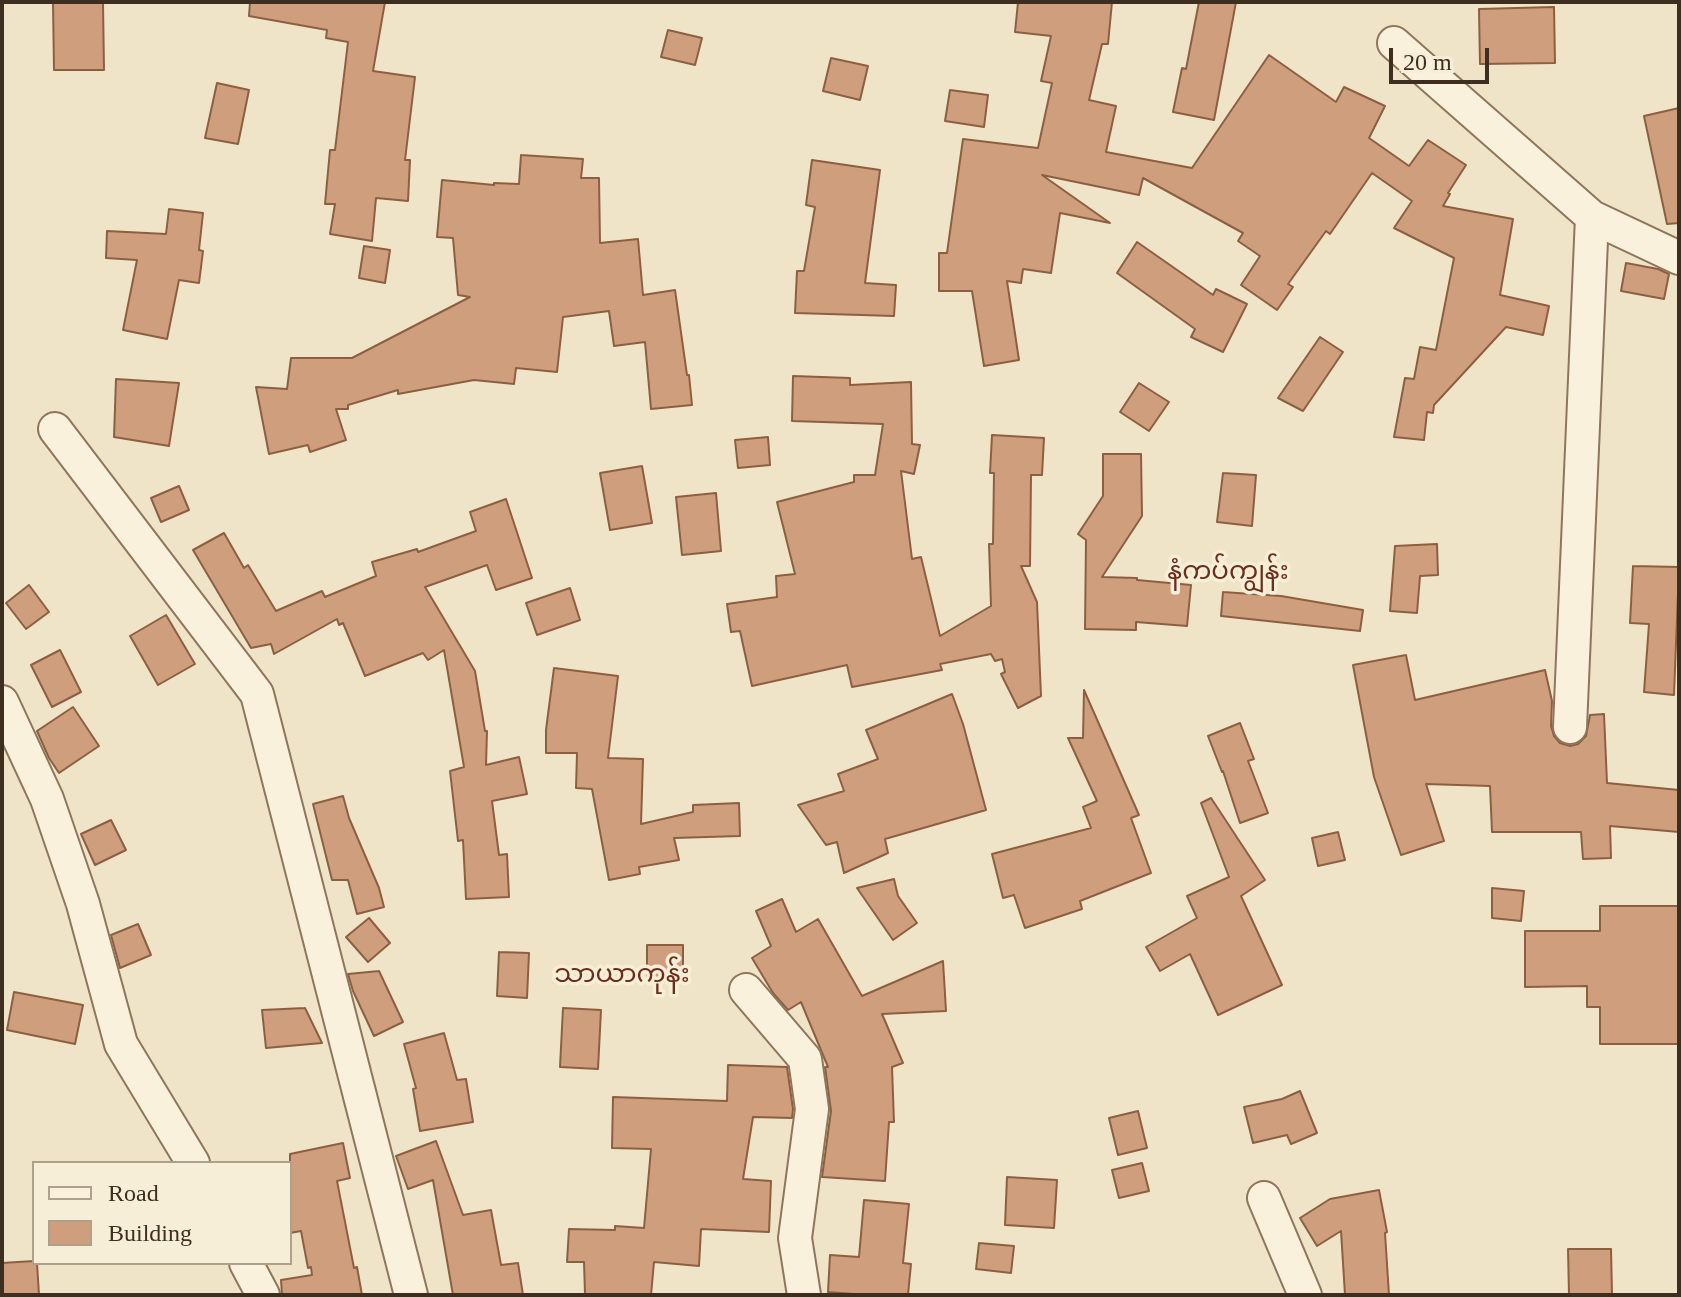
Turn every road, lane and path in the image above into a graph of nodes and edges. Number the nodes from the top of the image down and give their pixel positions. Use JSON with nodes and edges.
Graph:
{"nodes":[{"id":1,"x":1394,"y":43,"type":"dead end"},
{"id":2,"x":1592,"y":217,"type":"junction"},
{"id":3,"x":1679,"y":258,"type":"edge"},
{"id":4,"x":55,"y":429,"type":"dead end"},
{"id":5,"x":2,"y":702,"type":"edge"},
{"id":6,"x":1570,"y":727,"type":"dead end"},
{"id":7,"x":746,"y":990,"type":"dead end"},
{"id":8,"x":192,"y":1161,"type":"edge"},
{"id":9,"x":1264,"y":1198,"type":"dead end"},
{"id":10,"x":247,"y":1265,"type":"edge"},
{"id":11,"x":263,"y":1295,"type":"edge"},
{"id":12,"x":411,"y":1295,"type":"edge"},
{"id":13,"x":804,"y":1295,"type":"edge"},
{"id":14,"x":1305,"y":1295,"type":"edge"}],
"edges":[{"from":1,"to":2,"type":"street"},
{"from":2,"to":3,"type":"street"},
{"from":2,"to":6,"type":"street"},
{"from":4,"to":12,"type":"street"},
{"from":5,"to":8,"type":"street"},
{"from":7,"to":13,"type":"street"},
{"from":9,"to":14,"type":"street"},
{"from":10,"to":11,"type":"street"}]}
